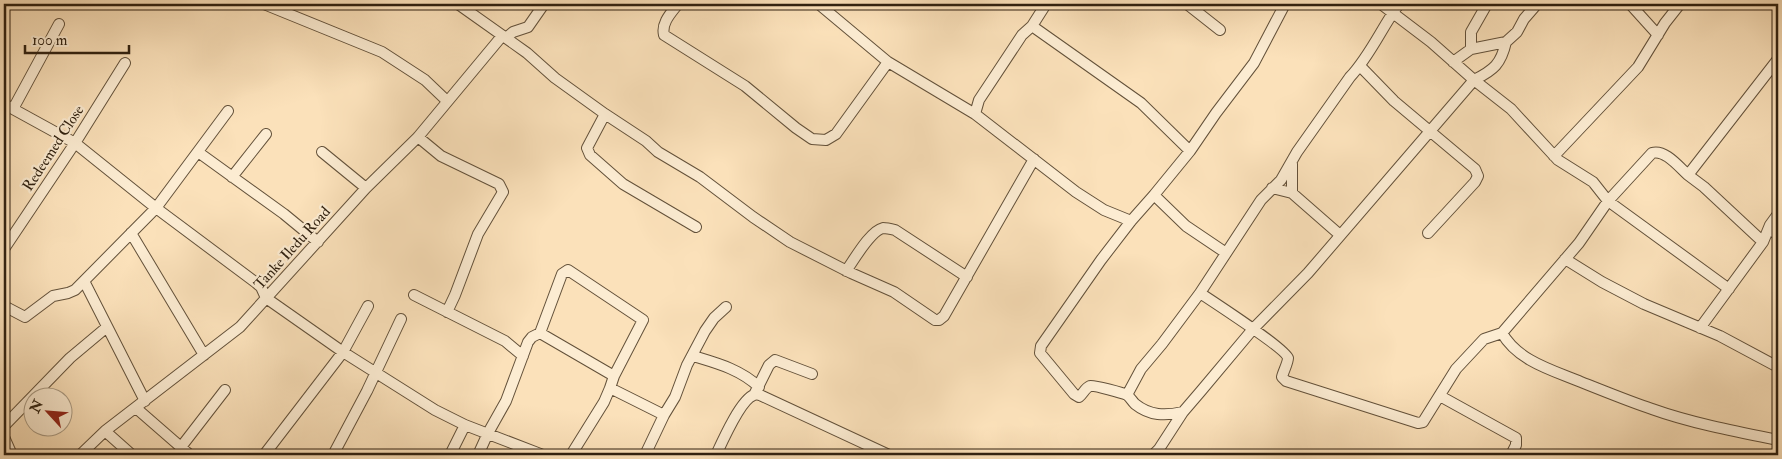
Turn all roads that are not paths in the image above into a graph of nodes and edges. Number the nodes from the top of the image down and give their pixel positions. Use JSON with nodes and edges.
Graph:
{"nodes":[{"id":1,"x":264,"y":4,"type":"edge"},
{"id":2,"x":458,"y":4,"type":"edge"},
{"id":3,"x":544,"y":4,"type":"edge"},
{"id":4,"x":678,"y":4,"type":"edge"},
{"id":5,"x":820,"y":4,"type":"edge"},
{"id":6,"x":1046,"y":4,"type":"edge"},
{"id":7,"x":1187,"y":4,"type":"edge"},
{"id":8,"x":1285,"y":4,"type":"edge"},
{"id":9,"x":1381,"y":4,"type":"edge"},
{"id":10,"x":1487,"y":4,"type":"edge"},
{"id":11,"x":1537,"y":4,"type":"edge"},
{"id":12,"x":1630,"y":4,"type":"edge"},
{"id":13,"x":1680,"y":4,"type":"edge"},
{"id":14,"x":1396,"y":8,"type":"edge"},
{"id":15,"x":59,"y":24,"type":"dead end"},
{"id":16,"x":1032,"y":26,"type":"junction"},
{"id":17,"x":1220,"y":30,"type":"dead end"},
{"id":18,"x":1658,"y":35,"type":"junction"},
{"id":19,"x":504,"y":37,"type":"junction"},
{"id":20,"x":1506,"y":42,"type":"junction"},
{"id":21,"x":1471,"y":49,"type":"junction"},
{"id":22,"x":1778,"y":59,"type":"edge"},
{"id":23,"x":125,"y":62,"type":"dead end"},
{"id":24,"x":888,"y":62,"type":"junction"},
{"id":25,"x":1453,"y":62,"type":"junction"},
{"id":26,"x":1360,"y":66,"type":"junction"},
{"id":27,"x":1474,"y":80,"type":"junction"},
{"id":28,"x":447,"y":101,"type":"junction"},
{"id":29,"x":8,"y":107,"type":"edge"},
{"id":30,"x":228,"y":111,"type":"dead end"},
{"id":31,"x":605,"y":114,"type":"junction"},
{"id":32,"x":975,"y":114,"type":"junction"},
{"id":33,"x":1429,"y":130,"type":"junction"},
{"id":34,"x":266,"y":134,"type":"dead end"},
{"id":35,"x":418,"y":137,"type":"junction"},
{"id":36,"x":76,"y":143,"type":"junction"},
{"id":37,"x":1190,"y":151,"type":"junction"},
{"id":38,"x":198,"y":152,"type":"junction"},
{"id":39,"x":322,"y":152,"type":"dead end"},
{"id":40,"x":1554,"y":156,"type":"junction"},
{"id":41,"x":1034,"y":159,"type":"junction"},
{"id":42,"x":1292,"y":163,"type":"junction"},
{"id":43,"x":1688,"y":175,"type":"junction"},
{"id":44,"x":232,"y":177,"type":"junction"},
{"id":45,"x":366,"y":188,"type":"junction"},
{"id":46,"x":1272,"y":188,"type":"junction"},
{"id":47,"x":1292,"y":193,"type":"junction"},
{"id":48,"x":1154,"y":196,"type":"junction"},
{"id":49,"x":1608,"y":201,"type":"junction"},
{"id":50,"x":156,"y":208,"type":"junction"},
{"id":51,"x":1778,"y":214,"type":"edge"},
{"id":52,"x":1131,"y":221,"type":"junction"},
{"id":53,"x":696,"y":227,"type":"dead end"},
{"id":54,"x":1770,"y":228,"type":"junction"},
{"id":55,"x":1428,"y":233,"type":"dead end"},
{"id":56,"x":131,"y":234,"type":"junction"},
{"id":57,"x":1340,"y":235,"type":"junction"},
{"id":58,"x":1778,"y":236,"type":"edge"},
{"id":59,"x":318,"y":242,"type":"junction"},
{"id":60,"x":1763,"y":242,"type":"junction"},
{"id":61,"x":4,"y":249,"type":"edge"},
{"id":62,"x":1226,"y":253,"type":"junction"},
{"id":63,"x":1565,"y":259,"type":"junction"},
{"id":64,"x":846,"y":270,"type":"junction"},
{"id":65,"x":967,"y":277,"type":"junction"},
{"id":66,"x":84,"y":281,"type":"junction"},
{"id":67,"x":1729,"y":289,"type":"junction"},
{"id":68,"x":1200,"y":293,"type":"junction"},
{"id":69,"x":414,"y":294,"type":"dead end"},
{"id":70,"x":266,"y":298,"type":"junction"},
{"id":71,"x":4,"y":306,"type":"edge"},
{"id":72,"x":368,"y":306,"type":"dead end"},
{"id":73,"x":726,"y":307,"type":"dead end"},
{"id":74,"x":447,"y":312,"type":"junction"},
{"id":75,"x":401,"y":319,"type":"dead end"},
{"id":76,"x":107,"y":326,"type":"junction"},
{"id":77,"x":1700,"y":328,"type":"junction"},
{"id":78,"x":1253,"y":329,"type":"junction"},
{"id":79,"x":540,"y":333,"type":"junction"},
{"id":80,"x":1502,"y":333,"type":"junction"},
{"id":81,"x":343,"y":352,"type":"junction"},
{"id":82,"x":204,"y":355,"type":"junction"},
{"id":83,"x":523,"y":356,"type":"junction"},
{"id":84,"x":693,"y":356,"type":"junction"},
{"id":85,"x":1778,"y":367,"type":"edge"},
{"id":86,"x":376,"y":372,"type":"junction"},
{"id":87,"x":812,"y":374,"type":"dead end"},
{"id":88,"x":614,"y":376,"type":"junction"},
{"id":89,"x":610,"y":388,"type":"junction"},
{"id":90,"x":225,"y":390,"type":"dead end"},
{"id":91,"x":756,"y":391,"type":"junction"},
{"id":92,"x":1127,"y":395,"type":"junction"},
{"id":93,"x":1440,"y":396,"type":"junction"},
{"id":94,"x":145,"y":401,"type":"junction"},
{"id":95,"x":136,"y":408,"type":"junction"},
{"id":96,"x":1183,"y":412,"type":"junction"},
{"id":97,"x":664,"y":415,"type":"junction"},
{"id":98,"x":465,"y":425,"type":"junction"},
{"id":99,"x":4,"y":426,"type":"edge"},
{"id":100,"x":105,"y":431,"type":"junction"},
{"id":101,"x":488,"y":433,"type":"junction"},
{"id":102,"x":4,"y":437,"type":"edge"},
{"id":103,"x":1778,"y":440,"type":"edge"},
{"id":104,"x":181,"y":447,"type":"junction"},
{"id":105,"x":12,"y":455,"type":"edge"},
{"id":106,"x":80,"y":455,"type":"edge"},
{"id":107,"x":132,"y":455,"type":"edge"},
{"id":108,"x":190,"y":455,"type":"edge"},
{"id":109,"x":264,"y":455,"type":"edge"},
{"id":110,"x":333,"y":455,"type":"edge"},
{"id":111,"x":450,"y":455,"type":"edge"},
{"id":112,"x":478,"y":455,"type":"edge"},
{"id":113,"x":543,"y":455,"type":"edge"},
{"id":114,"x":571,"y":455,"type":"edge"},
{"id":115,"x":644,"y":455,"type":"edge"},
{"id":116,"x":717,"y":455,"type":"edge"},
{"id":117,"x":889,"y":455,"type":"edge"},
{"id":118,"x":1153,"y":455,"type":"edge"},
{"id":119,"x":1511,"y":455,"type":"edge"}],
"edges":[{"from":1,"to":28,"type":"street"},
{"from":2,"to":19,"type":"street"},
{"from":3,"to":19,"type":"street"},
{"from":4,"to":24,"type":"street"},
{"from":5,"to":24,"type":"street"},
{"from":6,"to":16,"type":"street"},
{"from":7,"to":17,"type":"street"},
{"from":8,"to":37,"type":"street"},
{"from":9,"to":14,"type":"street"},
{"from":10,"to":21,"type":"street"},
{"from":11,"to":20,"type":"street"},
{"from":12,"to":18,"type":"street"},
{"from":13,"to":18,"type":"street"},
{"from":14,"to":25,"type":"street"},
{"from":14,"to":26,"type":"street"},
{"from":15,"to":29,"type":"street"},
{"from":16,"to":32,"type":"street"},
{"from":16,"to":37,"type":"street"},
{"from":18,"to":40,"type":"street"},
{"from":19,"to":28,"type":"street","name":"Tanke Iledu Road"},
{"from":19,"to":31,"type":"street"},
{"from":20,"to":21,"type":"street"},
{"from":20,"to":27,"type":"street"},
{"from":21,"to":25,"type":"street"},
{"from":22,"to":43,"type":"street"},
{"from":23,"to":36,"type":"street","name":"Redeemed Close"},
{"from":24,"to":32,"type":"street"},
{"from":25,"to":27,"type":"street"},
{"from":26,"to":33,"type":"street"},
{"from":26,"to":42,"type":"street"},
{"from":27,"to":33,"type":"street"},
{"from":27,"to":40,"type":"street"},
{"from":28,"to":35,"type":"street","name":"Tanke Iledu Road"},
{"from":29,"to":36,"type":"street"},
{"from":30,"to":38,"type":"street"},
{"from":31,"to":53,"type":"street"},
{"from":31,"to":64,"type":"street"},
{"from":32,"to":41,"type":"street"},
{"from":33,"to":55,"type":"street"},
{"from":33,"to":57,"type":"street"},
{"from":34,"to":44,"type":"street"},
{"from":35,"to":45,"type":"street","name":"Tanke Iledu Road"},
{"from":35,"to":74,"type":"street"},
{"from":36,"to":50,"type":"street"},
{"from":36,"to":61,"type":"street","name":"Redeemed Close"},
{"from":37,"to":48,"type":"street"},
{"from":38,"to":44,"type":"street"},
{"from":38,"to":50,"type":"street"},
{"from":39,"to":45,"type":"street"},
{"from":40,"to":49,"type":"street"},
{"from":41,"to":52,"type":"street"},
{"from":41,"to":65,"type":"street"},
{"from":42,"to":46,"type":"street"},
{"from":42,"to":47,"type":"street"},
{"from":43,"to":49,"type":"street"},
{"from":43,"to":60,"type":"street"},
{"from":44,"to":59,"type":"street"},
{"from":45,"to":59,"type":"street","name":"Tanke Iledu Road"},
{"from":46,"to":47,"type":"street"},
{"from":46,"to":62,"type":"street"},
{"from":47,"to":57,"type":"street"},
{"from":48,"to":52,"type":"street"},
{"from":48,"to":62,"type":"street"},
{"from":49,"to":63,"type":"street"},
{"from":49,"to":67,"type":"street"},
{"from":50,"to":56,"type":"street"},
{"from":50,"to":70,"type":"street"},
{"from":51,"to":54,"type":"street"},
{"from":52,"to":92,"type":"street"},
{"from":54,"to":58,"type":"street"},
{"from":54,"to":60,"type":"street"},
{"from":56,"to":66,"type":"street"},
{"from":56,"to":82,"type":"street"},
{"from":57,"to":78,"type":"street"},
{"from":59,"to":70,"type":"street","name":"Tanke Iledu Road"},
{"from":60,"to":67,"type":"street"},
{"from":62,"to":68,"type":"street"},
{"from":63,"to":77,"type":"street"},
{"from":63,"to":80,"type":"street"},
{"from":64,"to":65,"type":"street"},
{"from":64,"to":65,"type":"street"},
{"from":66,"to":71,"type":"street"},
{"from":66,"to":76,"type":"street"},
{"from":67,"to":77,"type":"street"},
{"from":68,"to":78,"type":"street"},
{"from":68,"to":92,"type":"street"},
{"from":69,"to":74,"type":"street"},
{"from":70,"to":81,"type":"street"},
{"from":70,"to":82,"type":"street","name":"Tanke Iledu Road"},
{"from":72,"to":81,"type":"street"},
{"from":73,"to":84,"type":"street"},
{"from":74,"to":83,"type":"street"},
{"from":75,"to":86,"type":"street"},
{"from":76,"to":94,"type":"street"},
{"from":76,"to":99,"type":"street"},
{"from":77,"to":85,"type":"street"},
{"from":78,"to":93,"type":"street"},
{"from":78,"to":96,"type":"street"},
{"from":79,"to":83,"type":"street"},
{"from":79,"to":88,"type":"street"},
{"from":79,"to":88,"type":"street"},
{"from":80,"to":93,"type":"street"},
{"from":80,"to":103,"type":"street"},
{"from":81,"to":86,"type":"street"},
{"from":81,"to":109,"type":"street"},
{"from":82,"to":94,"type":"street","name":"Tanke Iledu Road"},
{"from":83,"to":101,"type":"street"},
{"from":84,"to":91,"type":"street"},
{"from":84,"to":97,"type":"street"},
{"from":86,"to":98,"type":"street"},
{"from":86,"to":110,"type":"street"},
{"from":87,"to":91,"type":"street"},
{"from":88,"to":89,"type":"street"},
{"from":89,"to":97,"type":"street"},
{"from":89,"to":114,"type":"street"},
{"from":90,"to":104,"type":"street"},
{"from":91,"to":116,"type":"street"},
{"from":91,"to":117,"type":"street"},
{"from":92,"to":96,"type":"street"},
{"from":93,"to":119,"type":"street"},
{"from":94,"to":95,"type":"street","name":"Tanke Iledu Road"},
{"from":95,"to":100,"type":"street","name":"Tanke Iledu Road"},
{"from":95,"to":104,"type":"street"},
{"from":96,"to":118,"type":"street"},
{"from":97,"to":115,"type":"street"},
{"from":98,"to":101,"type":"street"},
{"from":98,"to":111,"type":"street"},
{"from":100,"to":106,"type":"street","name":"Tanke Iledu Road"},
{"from":100,"to":107,"type":"street"},
{"from":101,"to":112,"type":"street"},
{"from":101,"to":113,"type":"street"},
{"from":102,"to":105,"type":"street"},
{"from":104,"to":108,"type":"street"}]}
